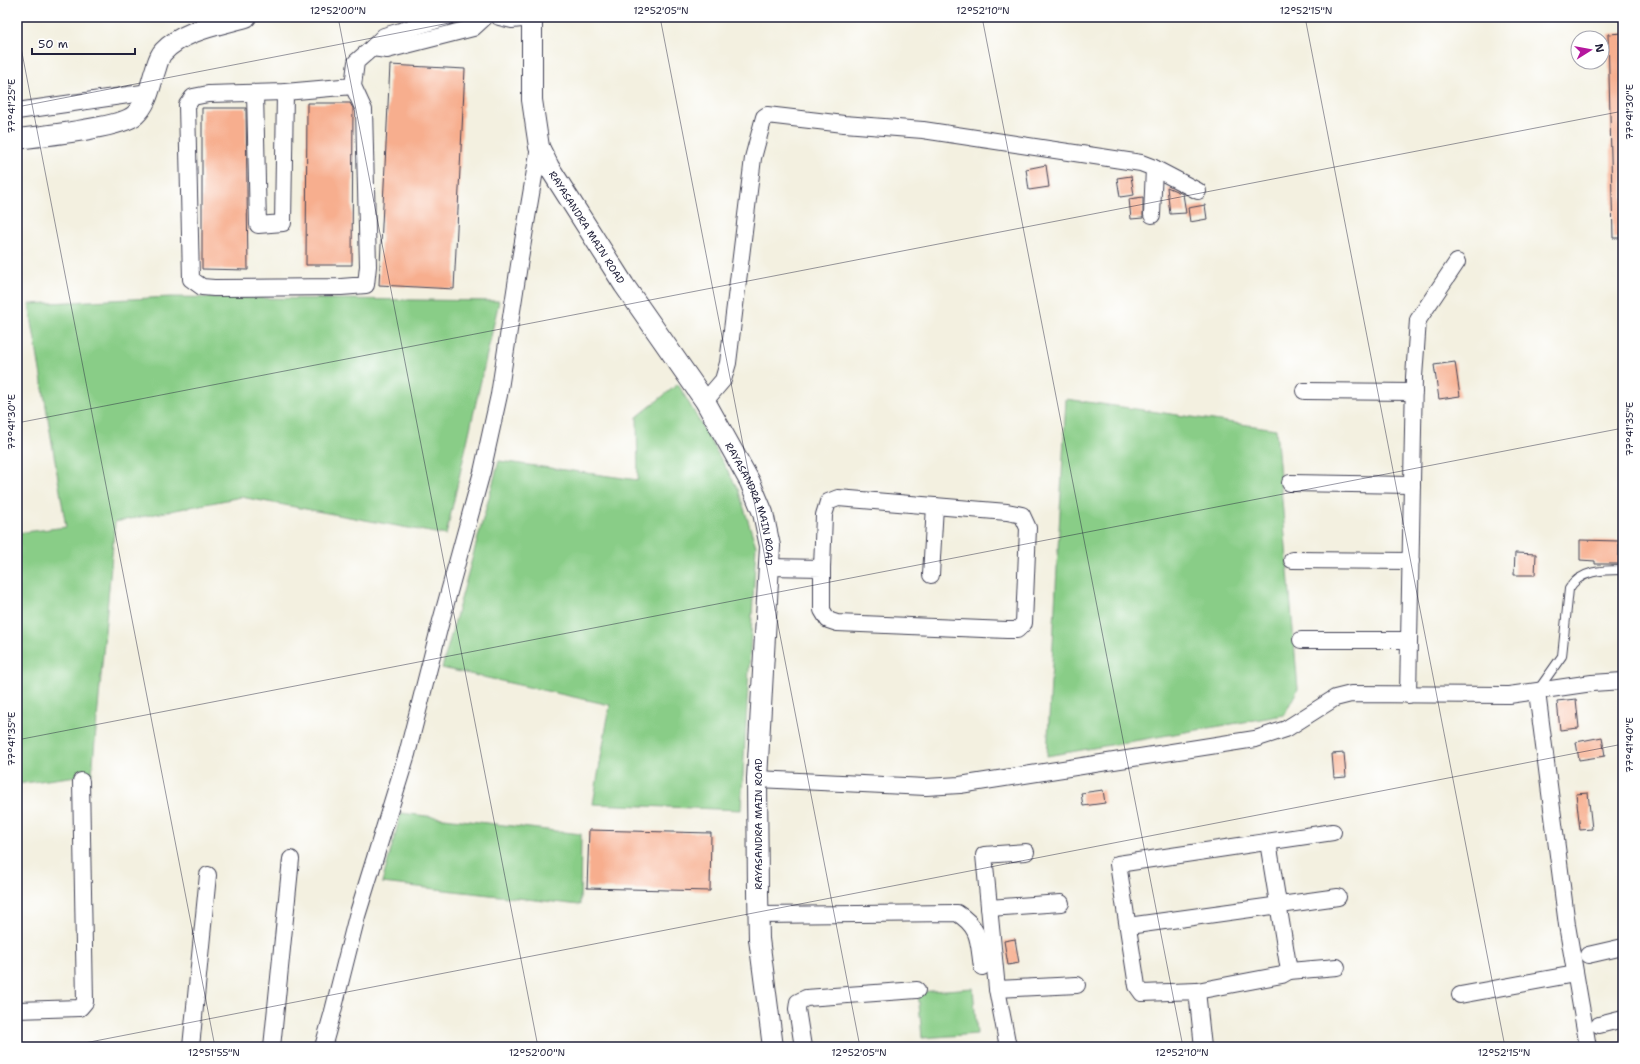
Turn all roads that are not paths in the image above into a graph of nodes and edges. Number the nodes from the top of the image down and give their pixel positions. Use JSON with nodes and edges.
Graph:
{"nodes":[{"id":1,"x":246,"y":17,"type":"edge"},
{"id":2,"x":447,"y":17,"type":"edge"},
{"id":3,"x":485,"y":17,"type":"edge"},
{"id":4,"x":499,"y":17,"type":"edge"},
{"id":5,"x":532,"y":18,"type":"edge"},
{"id":6,"x":372,"y":48,"type":"junction"},
{"id":7,"x":353,"y":86,"type":"junction"},
{"id":8,"x":149,"y":92,"type":"junction"},
{"id":9,"x":285,"y":92,"type":"junction"},
{"id":10,"x":255,"y":93,"type":"junction"},
{"id":11,"x":17,"y":111,"type":"edge"},
{"id":12,"x":17,"y":139,"type":"edge"},
{"id":13,"x":539,"y":147,"type":"junction"},
{"id":14,"x":1154,"y":168,"type":"junction"},
{"id":15,"x":1198,"y":191,"type":"dead end"},
{"id":16,"x":1152,"y":215,"type":"dead end"},
{"id":17,"x":1457,"y":262,"type":"dead end"},
{"id":18,"x":1304,"y":391,"type":"dead end"},
{"id":19,"x":1414,"y":392,"type":"junction"},
{"id":20,"x":705,"y":401,"type":"junction"},
{"id":21,"x":1290,"y":483,"type":"dead end"},
{"id":22,"x":1412,"y":485,"type":"junction"},
{"id":23,"x":935,"y":506,"type":"junction"},
{"id":24,"x":1292,"y":560,"type":"dead end"},
{"id":25,"x":1411,"y":561,"type":"junction"},
{"id":26,"x":769,"y":567,"type":"junction"},
{"id":27,"x":822,"y":568,"type":"junction"},
{"id":28,"x":1623,"y":570,"type":"edge"},
{"id":29,"x":931,"y":574,"type":"dead end"},
{"id":30,"x":1301,"y":640,"type":"dead end"},
{"id":31,"x":1409,"y":640,"type":"junction"},
{"id":32,"x":1623,"y":681,"type":"edge"},
{"id":33,"x":1537,"y":692,"type":"junction"},
{"id":34,"x":1408,"y":695,"type":"junction"},
{"id":35,"x":757,"y":779,"type":"junction"},
{"id":36,"x":81,"y":781,"type":"dead end"},
{"id":37,"x":1333,"y":832,"type":"dead end"},
{"id":38,"x":1268,"y":842,"type":"junction"},
{"id":39,"x":1026,"y":852,"type":"dead end"},
{"id":40,"x":291,"y":859,"type":"dead end"},
{"id":41,"x":208,"y":875,"type":"dead end"},
{"id":42,"x":1338,"y":897,"type":"dead end"},
{"id":43,"x":1061,"y":903,"type":"dead end"},
{"id":44,"x":1278,"y":905,"type":"junction"},
{"id":45,"x":989,"y":908,"type":"junction"},
{"id":46,"x":758,"y":915,"type":"junction"},
{"id":47,"x":1128,"y":926,"type":"junction"},
{"id":48,"x":1623,"y":947,"type":"edge"},
{"id":49,"x":1588,"y":956,"type":"dead end"},
{"id":50,"x":982,"y":967,"type":"dead end"},
{"id":51,"x":1337,"y":967,"type":"dead end"},
{"id":52,"x":1288,"y":971,"type":"junction"},
{"id":53,"x":1575,"y":974,"type":"junction"},
{"id":54,"x":1077,"y":985,"type":"dead end"},
{"id":55,"x":917,"y":990,"type":"dead end"},
{"id":56,"x":997,"y":990,"type":"junction"},
{"id":57,"x":1197,"y":990,"type":"junction"},
{"id":58,"x":1460,"y":995,"type":"dead end"},
{"id":59,"x":17,"y":1010,"type":"edge"},
{"id":60,"x":1623,"y":1019,"type":"edge"},
{"id":61,"x":1599,"y":1025,"type":"dead end"},
{"id":62,"x":191,"y":1047,"type":"edge"},
{"id":63,"x":272,"y":1047,"type":"edge"},
{"id":64,"x":323,"y":1047,"type":"edge"},
{"id":65,"x":773,"y":1047,"type":"edge"},
{"id":66,"x":803,"y":1047,"type":"edge"},
{"id":67,"x":1008,"y":1047,"type":"edge"},
{"id":68,"x":1203,"y":1047,"type":"edge"},
{"id":69,"x":1588,"y":1047,"type":"edge"}],
"edges":[{"from":1,"to":8,"type":"street"},
{"from":2,"to":6,"type":"street"},
{"from":3,"to":6,"type":"street"},
{"from":4,"to":5,"type":"street"},
{"from":5,"to":13,"type":"street","name":"RAYASANDRA MAIN ROAD"},
{"from":6,"to":7,"type":"street"},
{"from":7,"to":9,"type":"street"},
{"from":7,"to":10,"type":"street"},
{"from":8,"to":11,"type":"street"},
{"from":8,"to":12,"type":"street"},
{"from":9,"to":10,"type":"street"},
{"from":9,"to":10,"type":"street"},
{"from":13,"to":20,"type":"street","name":"RAYASANDRA MAIN ROAD"},
{"from":13,"to":64,"type":"street"},
{"from":14,"to":15,"type":"street"},
{"from":14,"to":16,"type":"street"},
{"from":14,"to":20,"type":"street"},
{"from":17,"to":19,"type":"street"},
{"from":18,"to":19,"type":"street"},
{"from":19,"to":22,"type":"street"},
{"from":20,"to":26,"type":"street","name":"RAYASANDRA MAIN ROAD"},
{"from":21,"to":22,"type":"street"},
{"from":22,"to":25,"type":"street"},
{"from":23,"to":27,"type":"street"},
{"from":23,"to":27,"type":"street"},
{"from":23,"to":29,"type":"street"},
{"from":24,"to":25,"type":"street"},
{"from":25,"to":31,"type":"street"},
{"from":26,"to":27,"type":"street"},
{"from":26,"to":35,"type":"street","name":"RAYASANDRA MAIN ROAD"},
{"from":28,"to":33,"type":"lane"},
{"from":30,"to":31,"type":"street"},
{"from":31,"to":34,"type":"street"},
{"from":32,"to":33,"type":"street"},
{"from":33,"to":34,"type":"street"},
{"from":33,"to":53,"type":"street"},
{"from":34,"to":35,"type":"street"},
{"from":35,"to":46,"type":"street","name":"RAYASANDRA MAIN ROAD"},
{"from":36,"to":59,"type":"street"},
{"from":37,"to":38,"type":"street"},
{"from":38,"to":44,"type":"street"},
{"from":38,"to":47,"type":"street"},
{"from":39,"to":45,"type":"street"},
{"from":40,"to":63,"type":"street"},
{"from":41,"to":62,"type":"street"},
{"from":42,"to":44,"type":"street"},
{"from":43,"to":45,"type":"street"},
{"from":44,"to":47,"type":"street"},
{"from":44,"to":52,"type":"street"},
{"from":45,"to":56,"type":"street"},
{"from":46,"to":50,"type":"street"},
{"from":46,"to":65,"type":"street","name":"RAYASANDRA MAIN ROAD"},
{"from":47,"to":57,"type":"street"},
{"from":48,"to":49,"type":"street"},
{"from":51,"to":52,"type":"street"},
{"from":52,"to":57,"type":"street"},
{"from":53,"to":58,"type":"street"},
{"from":53,"to":69,"type":"street"},
{"from":54,"to":56,"type":"street"},
{"from":55,"to":66,"type":"street"},
{"from":56,"to":67,"type":"street"},
{"from":57,"to":68,"type":"street"},
{"from":60,"to":61,"type":"street"}]}
